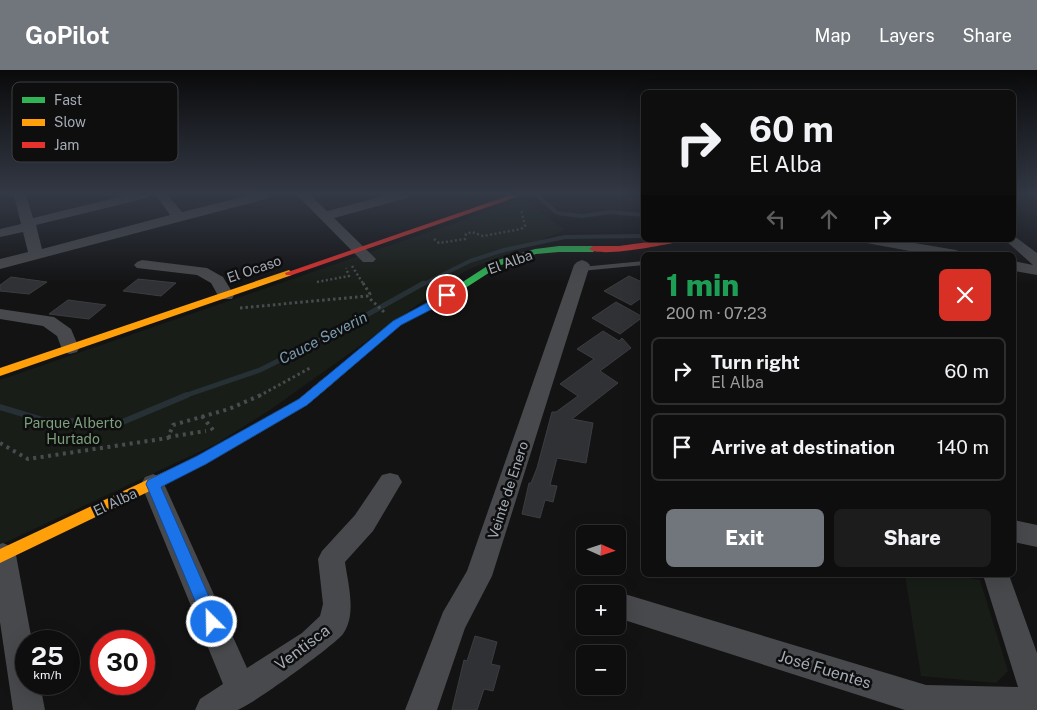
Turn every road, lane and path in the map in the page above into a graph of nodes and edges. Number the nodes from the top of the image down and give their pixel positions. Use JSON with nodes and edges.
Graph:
{"nodes":[{"id":1,"x":28,"y":224,"type":"edge"},
{"id":2,"x":25,"y":225,"type":"edge"},
{"id":3,"x":149,"y":225,"type":"edge"},
{"id":4,"x":335,"y":225,"type":"edge"},
{"id":5,"x":439,"y":225,"type":"edge"},
{"id":6,"x":525,"y":225,"type":"edge"},
{"id":7,"x":0,"y":233,"type":"edge"},
{"id":8,"x":428,"y":236,"type":"dead end"},
{"id":9,"x":666,"y":242,"type":"edge"},
{"id":10,"x":877,"y":242,"type":"edge"},
{"id":11,"x":1014,"y":242,"type":"edge"},
{"id":12,"x":894,"y":249,"type":"edge"},
{"id":13,"x":925,"y":252,"type":"edge"},
{"id":14,"x":364,"y":254,"type":"junction"},
{"id":15,"x":36,"y":255,"type":"junction"},
{"id":16,"x":337,"y":257,"type":"junction"},
{"id":17,"x":1037,"y":261,"type":"edge"},
{"id":18,"x":641,"y":263,"type":"edge"},
{"id":19,"x":0,"y":264,"type":"edge"},
{"id":20,"x":142,"y":265,"type":"dead end"},
{"id":21,"x":1016,"y":266,"type":"edge"},
{"id":22,"x":582,"y":267,"type":"joint"},
{"id":23,"x":1037,"y":270,"type":"edge"},
{"id":24,"x":226,"y":295,"type":"junction"},
{"id":25,"x":367,"y":297,"type":"junction"},
{"id":26,"x":239,"y":308,"type":"dead end"},
{"id":27,"x":0,"y":314,"type":"edge"},
{"id":28,"x":393,"y":320,"type":"junction"},
{"id":29,"x":70,"y":348,"type":"junction"},
{"id":30,"x":312,"y":367,"type":"dead end"},
{"id":31,"x":0,"y":372,"type":"edge"},
{"id":32,"x":201,"y":416,"type":"junction"},
{"id":33,"x":168,"y":438,"type":"junction"},
{"id":34,"x":0,"y":443,"type":"edge"},
{"id":35,"x":390,"y":482,"type":"dead end"},
{"id":36,"x":153,"y":484,"type":"junction"},
{"id":37,"x":1016,"y":532,"type":"edge"},
{"id":38,"x":1037,"y":536,"type":"edge"},
{"id":39,"x":2,"y":555,"type":"edge"},
{"id":40,"x":997,"y":577,"type":"edge"},
{"id":41,"x":626,"y":607,"type":"edge"},
{"id":42,"x":241,"y":690,"type":"junction"},
{"id":43,"x":1037,"y":697,"type":"edge"},
{"id":44,"x":1037,"y":703,"type":"edge"},
{"id":45,"x":30,"y":710,"type":"edge"},
{"id":46,"x":212,"y":710,"type":"edge"},
{"id":47,"x":421,"y":710,"type":"edge"}],
"edges":[{"from":1,"to":15,"type":"street"},
{"from":2,"to":7,"type":"street"},
{"from":3,"to":15,"type":"street"},
{"from":4,"to":14,"type":"street"},
{"from":5,"to":14,"type":"street","name":"El Ocaso"},
{"from":6,"to":8,"type":"path"},
{"from":9,"to":28,"type":"street","name":"El Alba"},
{"from":10,"to":12,"type":"street"},
{"from":11,"to":17,"type":"street"},
{"from":12,"to":13,"type":"street"},
{"from":14,"to":16,"type":"street","name":"El Ocaso"},
{"from":15,"to":19,"type":"street"},
{"from":16,"to":24,"type":"street","name":"El Ocaso"},
{"from":16,"to":25,"type":"path"},
{"from":18,"to":22,"type":"lane"},
{"from":20,"to":24,"type":"street"},
{"from":21,"to":23,"type":"street"},
{"from":22,"to":47,"type":"street","name":"Veinte de Enero"},
{"from":24,"to":29,"type":"street","name":"El Ocaso"},
{"from":25,"to":26,"type":"path"},
{"from":25,"to":28,"type":"path"},
{"from":27,"to":29,"type":"street"},
{"from":28,"to":36,"type":"street","name":"El Alba"},
{"from":29,"to":31,"type":"street","name":"El Ocaso"},
{"from":30,"to":32,"type":"path"},
{"from":32,"to":33,"type":"path"},
{"from":32,"to":33,"type":"path"},
{"from":33,"to":34,"type":"path"},
{"from":35,"to":42,"type":"street","name":"Ventisca"},
{"from":36,"to":39,"type":"street","name":"El Alba"},
{"from":36,"to":42,"type":"street"},
{"from":37,"to":38,"type":"street"},
{"from":39,"to":45,"type":"street"},
{"from":40,"to":43,"type":"street"},
{"from":41,"to":44,"type":"street","name":"José Fuentes"},
{"from":42,"to":46,"type":"street","name":"Ventisca"}]}
